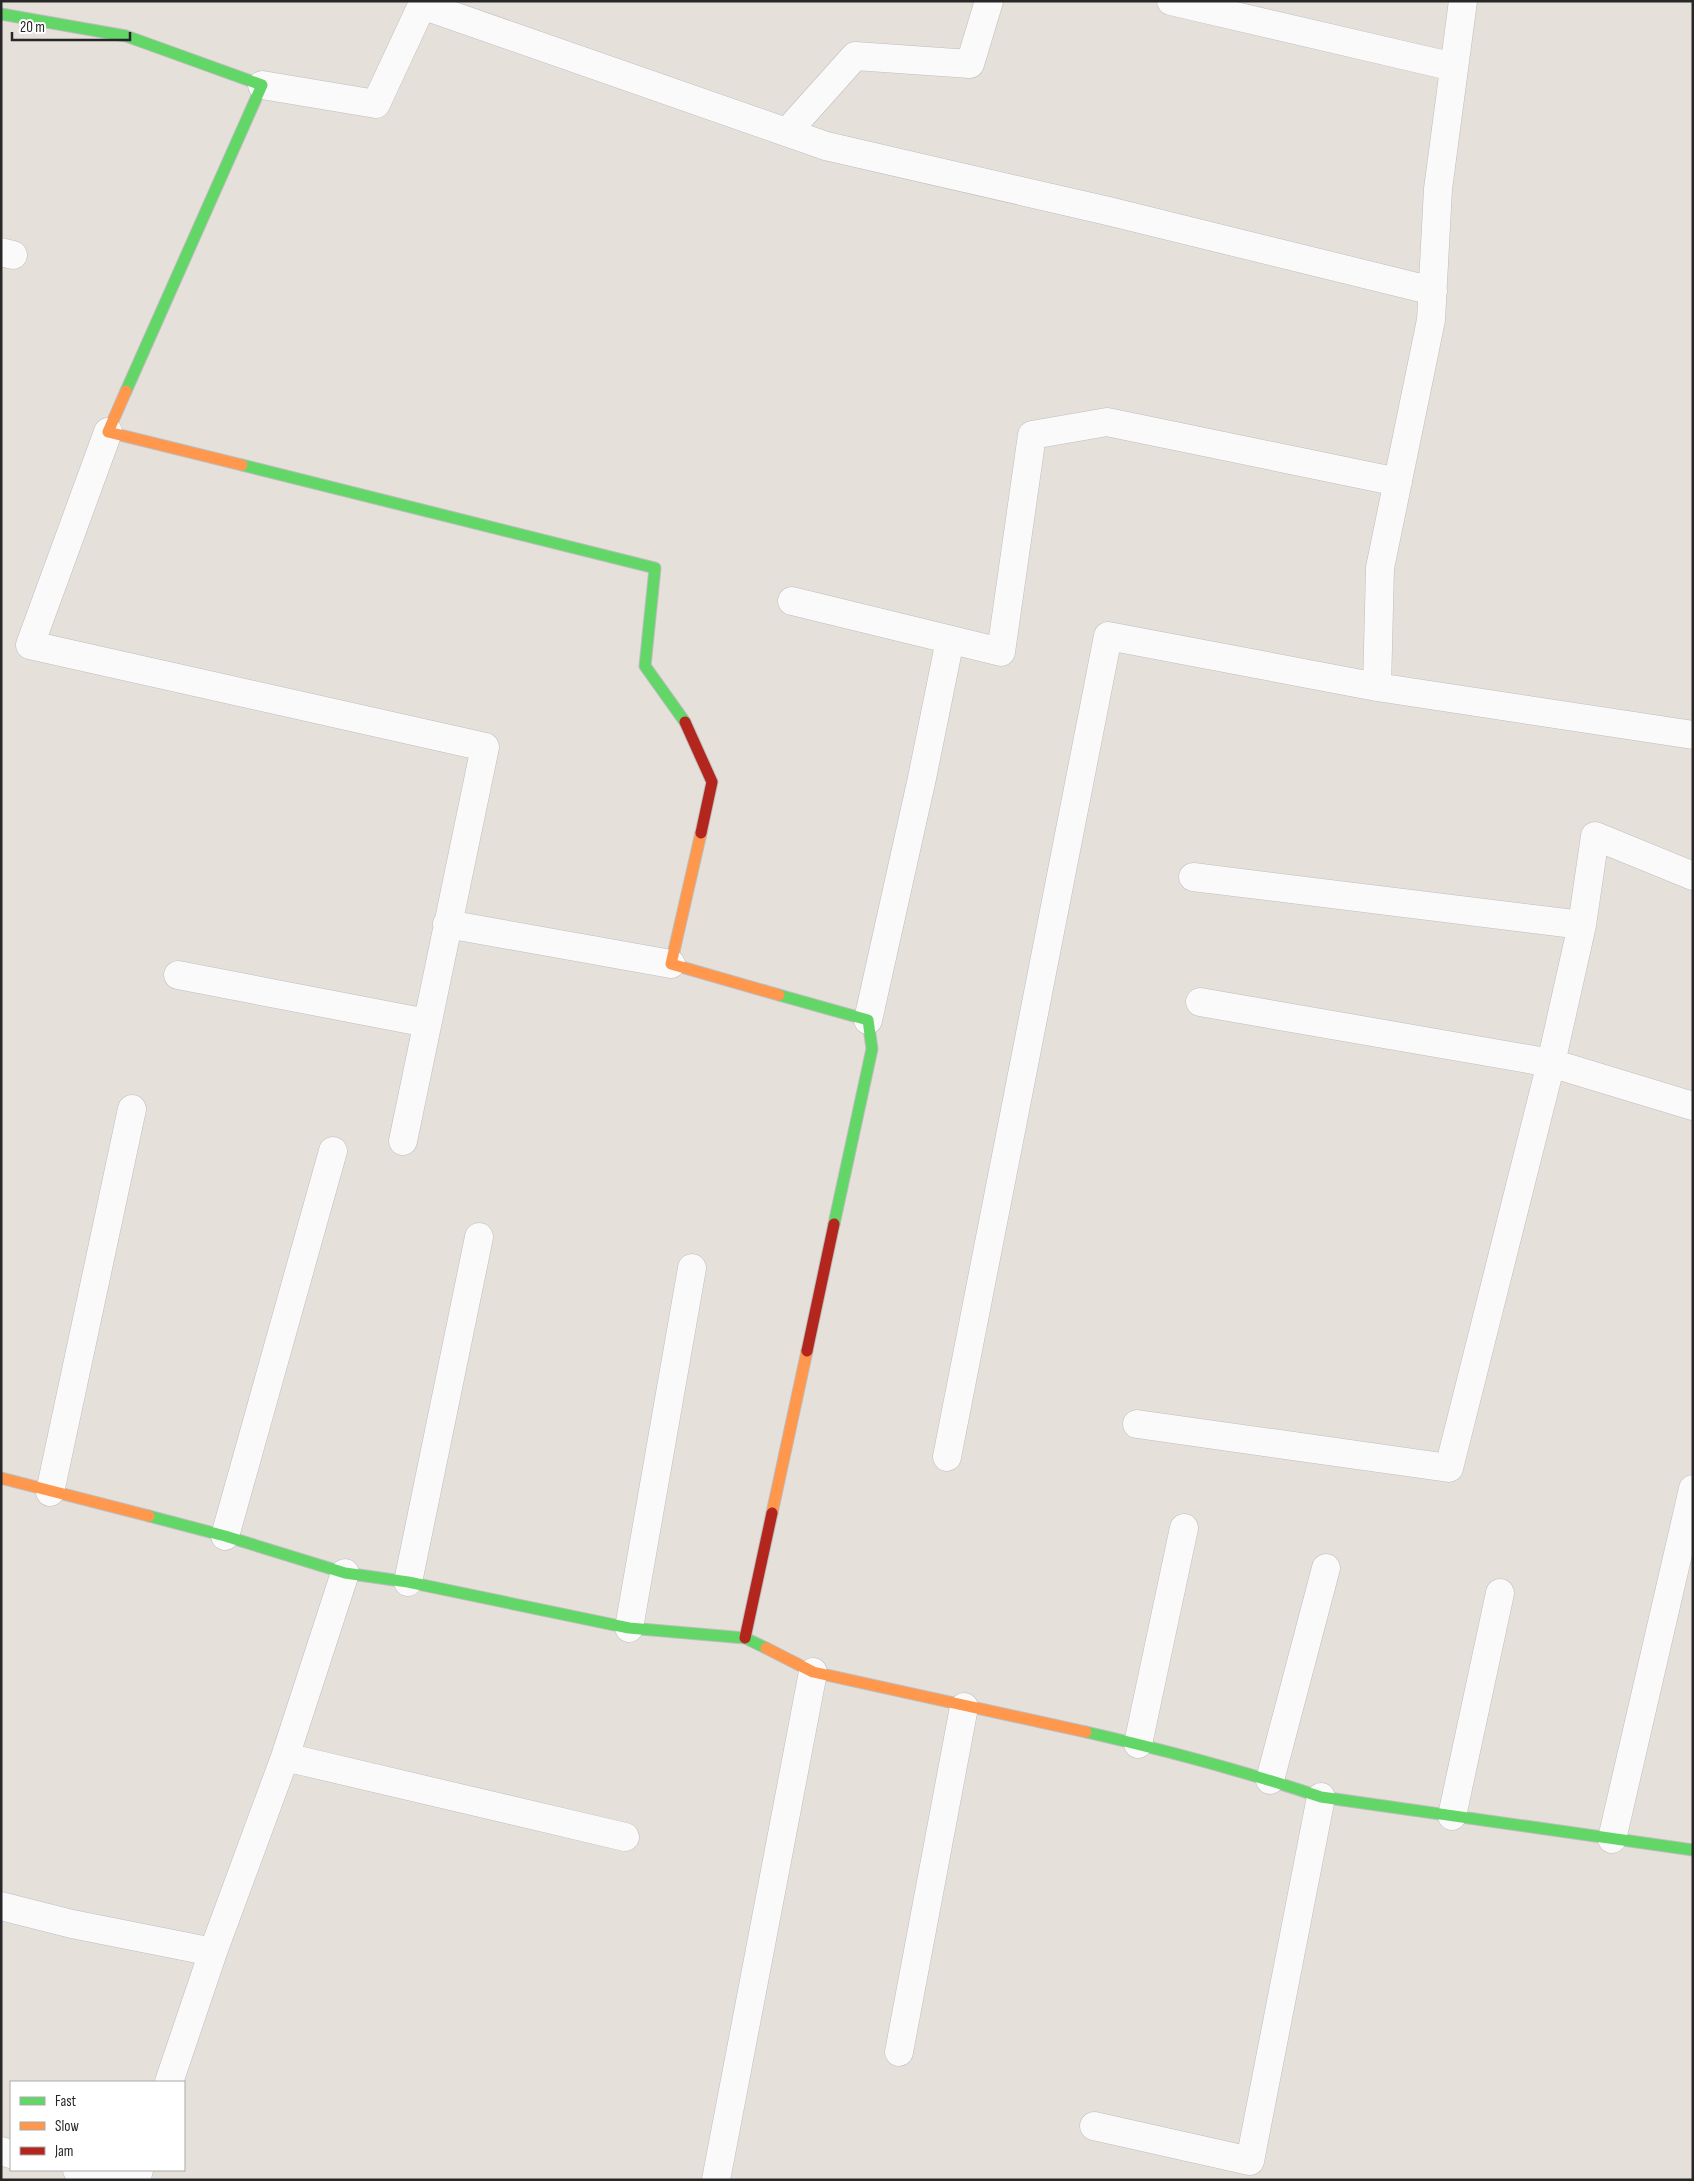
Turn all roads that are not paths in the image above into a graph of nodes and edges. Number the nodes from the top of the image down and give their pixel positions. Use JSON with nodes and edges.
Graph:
{"nodes":[{"id":1,"x":989,"y":1,"type":"edge"},
{"id":2,"x":1171,"y":1,"type":"edge"},
{"id":3,"x":1463,"y":1,"type":"edge"},
{"id":4,"x":422,"y":3,"type":"edge"},
{"id":5,"x":1,"y":14,"type":"edge"},
{"id":6,"x":1454,"y":67,"type":"junction"},
{"id":7,"x":262,"y":86,"type":"junction"},
{"id":8,"x":787,"y":132,"type":"junction"},
{"id":9,"x":1433,"y":291,"type":"junction"},
{"id":10,"x":108,"y":432,"type":"junction"},
{"id":11,"x":1398,"y":482,"type":"junction"},
{"id":12,"x":792,"y":601,"type":"dead end"},
{"id":13,"x":950,"y":640,"type":"junction"},
{"id":14,"x":1377,"y":687,"type":"junction"},
{"id":15,"x":1693,"y":735,"type":"edge"},
{"id":16,"x":1693,"y":876,"type":"edge"},
{"id":17,"x":1192,"y":877,"type":"dead end"},
{"id":18,"x":447,"y":924,"type":"junction"},
{"id":19,"x":1582,"y":924,"type":"junction"},
{"id":20,"x":671,"y":964,"type":"junction"},
{"id":21,"x":178,"y":975,"type":"dead end"},
{"id":22,"x":1200,"y":1002,"type":"dead end"},
{"id":23,"x":868,"y":1020,"type":"junction"},
{"id":24,"x":427,"y":1023,"type":"junction"},
{"id":25,"x":1551,"y":1063,"type":"junction"},
{"id":26,"x":1693,"y":1106,"type":"edge"},
{"id":27,"x":132,"y":1109,"type":"dead end"},
{"id":28,"x":403,"y":1141,"type":"dead end"},
{"id":29,"x":333,"y":1151,"type":"dead end"},
{"id":30,"x":479,"y":1237,"type":"dead end"},
{"id":31,"x":692,"y":1268,"type":"dead end"},
{"id":32,"x":1137,"y":1424,"type":"dead end"},
{"id":33,"x":947,"y":1457,"type":"dead end"},
{"id":34,"x":1,"y":1478,"type":"edge"},
{"id":35,"x":1693,"y":1488,"type":"edge"},
{"id":36,"x":50,"y":1492,"type":"junction"},
{"id":37,"x":1184,"y":1528,"type":"dead end"},
{"id":38,"x":225,"y":1536,"type":"junction"},
{"id":39,"x":1326,"y":1568,"type":"dead end"},
{"id":40,"x":344,"y":1573,"type":"junction"},
{"id":41,"x":408,"y":1582,"type":"junction"},
{"id":42,"x":1500,"y":1593,"type":"dead end"},
{"id":43,"x":629,"y":1628,"type":"junction"},
{"id":44,"x":745,"y":1638,"type":"junction"},
{"id":45,"x":814,"y":1672,"type":"junction"},
{"id":46,"x":964,"y":1707,"type":"junction"},
{"id":47,"x":1138,"y":1744,"type":"junction"},
{"id":48,"x":285,"y":1757,"type":"junction"},
{"id":49,"x":1270,"y":1780,"type":"junction"},
{"id":50,"x":1321,"y":1797,"type":"junction"},
{"id":51,"x":1452,"y":1816,"type":"junction"},
{"id":52,"x":625,"y":1837,"type":"dead end"},
{"id":53,"x":1612,"y":1839,"type":"junction"},
{"id":54,"x":1693,"y":1850,"type":"edge"},
{"id":55,"x":1,"y":1906,"type":"edge"},
{"id":56,"x":213,"y":1952,"type":"junction"},
{"id":57,"x":900,"y":2052,"type":"dead end"},
{"id":58,"x":169,"y":2081,"type":"edge"},
{"id":59,"x":1094,"y":2126,"type":"dead end"},
{"id":60,"x":81,"y":2171,"type":"edge"},
{"id":61,"x":118,"y":2180,"type":"edge"},
{"id":62,"x":716,"y":2180,"type":"edge"}],
"edges":[{"from":1,"to":8,"type":"street"},
{"from":2,"to":6,"type":"street"},
{"from":3,"to":6,"type":"street"},
{"from":4,"to":7,"type":"street"},
{"from":4,"to":8,"type":"street"},
{"from":5,"to":7,"type":"street"},
{"from":6,"to":9,"type":"street"},
{"from":7,"to":10,"type":"street"},
{"from":8,"to":9,"type":"street"},
{"from":9,"to":11,"type":"street"},
{"from":10,"to":18,"type":"street"},
{"from":10,"to":20,"type":"street"},
{"from":11,"to":13,"type":"street"},
{"from":11,"to":14,"type":"street"},
{"from":12,"to":13,"type":"street"},
{"from":13,"to":23,"type":"street"},
{"from":14,"to":15,"type":"street"},
{"from":14,"to":33,"type":"street"},
{"from":16,"to":19,"type":"street"},
{"from":17,"to":19,"type":"street"},
{"from":18,"to":20,"type":"street"},
{"from":18,"to":24,"type":"street"},
{"from":19,"to":25,"type":"street"},
{"from":20,"to":23,"type":"street"},
{"from":21,"to":24,"type":"street"},
{"from":22,"to":25,"type":"street"},
{"from":23,"to":44,"type":"street"},
{"from":24,"to":28,"type":"street"},
{"from":25,"to":26,"type":"street"},
{"from":25,"to":32,"type":"street"},
{"from":27,"to":36,"type":"street"},
{"from":29,"to":38,"type":"street"},
{"from":30,"to":41,"type":"street"},
{"from":31,"to":43,"type":"street"},
{"from":34,"to":36,"type":"street"},
{"from":35,"to":53,"type":"street"},
{"from":36,"to":38,"type":"street"},
{"from":37,"to":47,"type":"street"},
{"from":38,"to":40,"type":"street"},
{"from":39,"to":49,"type":"street"},
{"from":40,"to":41,"type":"street"},
{"from":40,"to":48,"type":"street"},
{"from":41,"to":43,"type":"street"},
{"from":42,"to":51,"type":"street"},
{"from":43,"to":44,"type":"street"},
{"from":44,"to":45,"type":"street"},
{"from":45,"to":46,"type":"street"},
{"from":45,"to":62,"type":"street"},
{"from":46,"to":47,"type":"street"},
{"from":46,"to":57,"type":"street"},
{"from":47,"to":49,"type":"street"},
{"from":48,"to":52,"type":"street"},
{"from":48,"to":56,"type":"street"},
{"from":49,"to":50,"type":"street"},
{"from":50,"to":51,"type":"street"},
{"from":50,"to":59,"type":"street"},
{"from":51,"to":53,"type":"street"},
{"from":53,"to":54,"type":"street"},
{"from":55,"to":56,"type":"street"},
{"from":56,"to":58,"type":"street"},
{"from":60,"to":61,"type":"street"}]}
